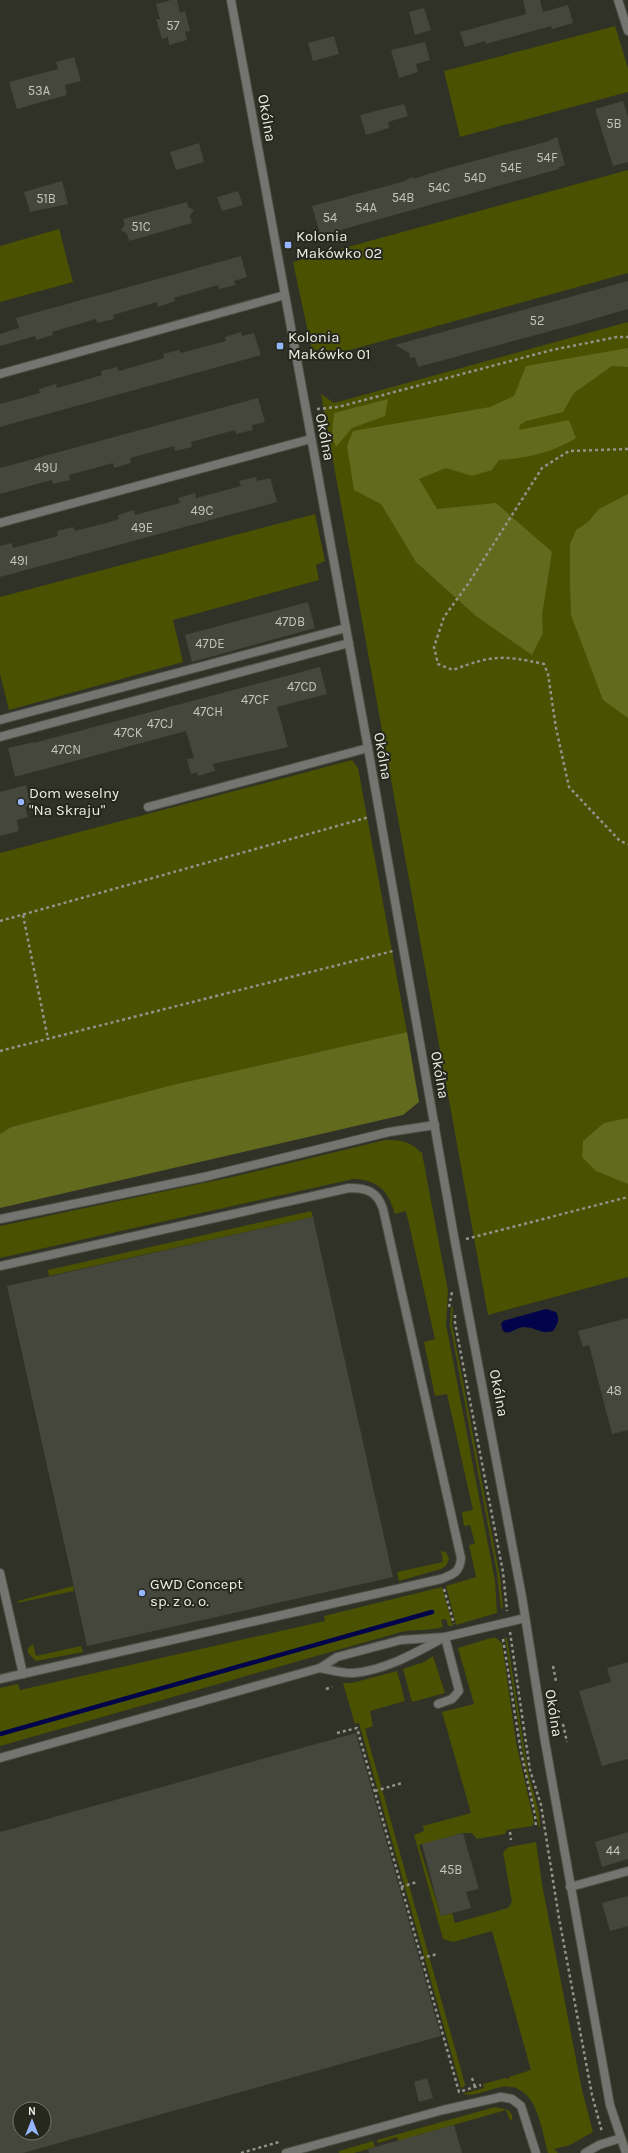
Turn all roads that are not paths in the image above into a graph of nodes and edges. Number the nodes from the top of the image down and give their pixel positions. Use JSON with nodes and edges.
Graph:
{"nodes":[{"id":1,"x":231,"y":0,"type":"edge"},
{"id":2,"x":618,"y":0,"type":"edge"},
{"id":3,"x":628,"y":31,"type":"edge"},
{"id":4,"x":285,"y":295,"type":"junction"},
{"id":5,"x":0,"y":374,"type":"edge"},
{"id":6,"x":311,"y":439,"type":"junction"},
{"id":7,"x":0,"y":524,"type":"edge"},
{"id":8,"x":346,"y":628,"type":"junction"},
{"id":9,"x":349,"y":643,"type":"junction"},
{"id":10,"x":0,"y":720,"type":"edge"},
{"id":11,"x":0,"y":736,"type":"edge"},
{"id":12,"x":368,"y":748,"type":"junction"},
{"id":13,"x":148,"y":807,"type":"dead end"},
{"id":14,"x":435,"y":1125,"type":"junction"},
{"id":15,"x":0,"y":1219,"type":"edge"},
{"id":16,"x":0,"y":1266,"type":"edge"},
{"id":17,"x":0,"y":1573,"type":"edge"},
{"id":18,"x":525,"y":1618,"type":"junction"},
{"id":19,"x":445,"y":1637,"type":"junction"},
{"id":20,"x":320,"y":1668,"type":"junction"},
{"id":21,"x":23,"y":1674,"type":"junction"},
{"id":22,"x":0,"y":1679,"type":"edge"},
{"id":23,"x":438,"y":1704,"type":"dead end"},
{"id":24,"x":0,"y":1758,"type":"edge"},
{"id":25,"x":628,"y":1871,"type":"edge"},
{"id":26,"x":570,"y":1886,"type":"junction"},
{"id":27,"x":620,"y":2138,"type":"junction"},
{"id":28,"x":286,"y":2153,"type":"edge"},
{"id":29,"x":536,"y":2153,"type":"edge"},
{"id":30,"x":585,"y":2153,"type":"edge"},
{"id":31,"x":626,"y":2153,"type":"edge"}],
"edges":[{"from":1,"to":4,"type":"street","name":"Okólna"},
{"from":2,"to":3,"type":"street"},
{"from":4,"to":5,"type":"street"},
{"from":4,"to":6,"type":"street","name":"Okólna"},
{"from":6,"to":7,"type":"street"},
{"from":6,"to":8,"type":"street","name":"Okólna"},
{"from":8,"to":9,"type":"street","name":"Okólna"},
{"from":8,"to":10,"type":"street"},
{"from":9,"to":11,"type":"street"},
{"from":9,"to":12,"type":"street","name":"Okólna"},
{"from":12,"to":13,"type":"street"},
{"from":12,"to":14,"type":"street","name":"Okólna"},
{"from":14,"to":15,"type":"street"},
{"from":14,"to":18,"type":"street","name":"Okólna"},
{"from":16,"to":21,"type":"street"},
{"from":17,"to":21,"type":"street"},
{"from":18,"to":19,"type":"street"},
{"from":18,"to":26,"type":"street","name":"Okólna"},
{"from":19,"to":20,"type":"street"},
{"from":19,"to":20,"type":"street"},
{"from":19,"to":23,"type":"street"},
{"from":20,"to":24,"type":"street"},
{"from":21,"to":22,"type":"street"},
{"from":25,"to":26,"type":"street"},
{"from":26,"to":27,"type":"street","name":"Okólna"},
{"from":27,"to":30,"type":"street"},
{"from":27,"to":31,"type":"street","name":"Okólna"},
{"from":28,"to":29,"type":"street"}]}
